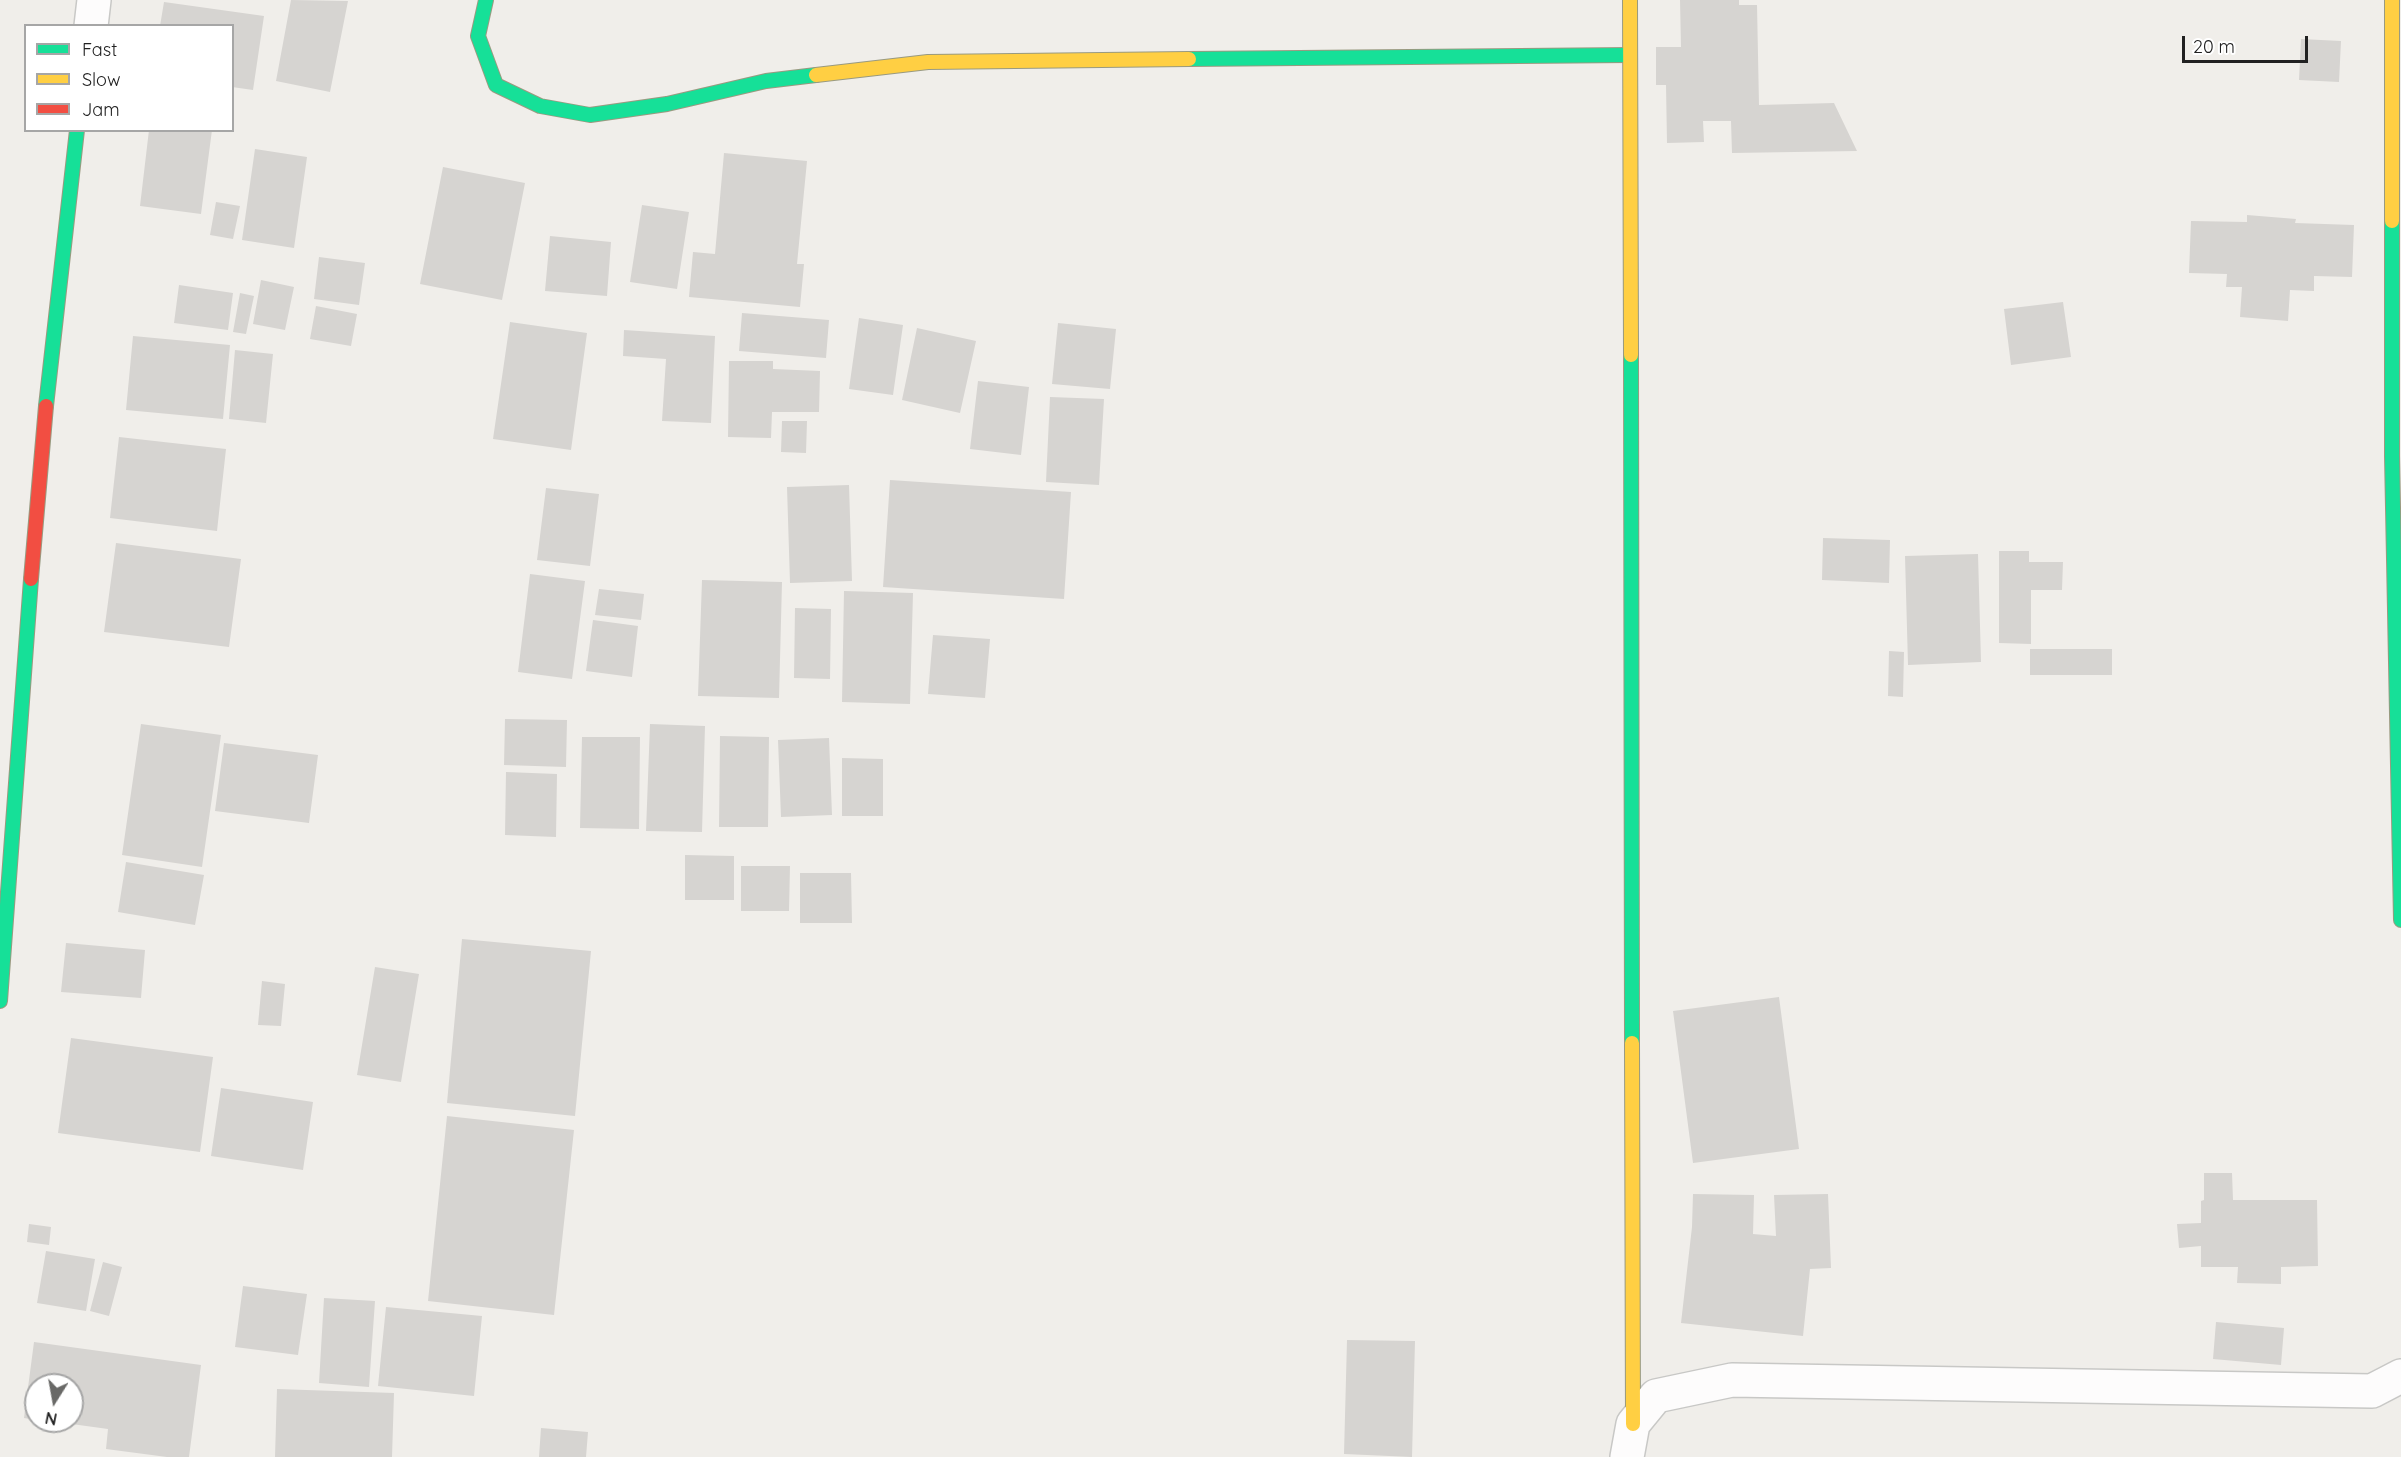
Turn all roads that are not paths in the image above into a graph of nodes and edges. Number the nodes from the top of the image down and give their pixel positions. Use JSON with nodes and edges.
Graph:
{"nodes":[{"id":1,"x":94,"y":0,"type":"edge"},
{"id":2,"x":486,"y":0,"type":"edge"},
{"id":3,"x":1630,"y":0,"type":"edge"},
{"id":4,"x":2392,"y":0,"type":"edge"},
{"id":5,"x":90,"y":24,"type":"edge"},
{"id":6,"x":1630,"y":55,"type":"junction"},
{"id":7,"x":77,"y":132,"type":"edge"},
{"id":8,"x":7,"y":815,"type":"edge"},
{"id":9,"x":2401,"y":920,"type":"edge"},
{"id":10,"x":0,"y":1002,"type":"edge"},
{"id":11,"x":2401,"y":1376,"type":"edge"},
{"id":12,"x":1633,"y":1424,"type":"junction"},
{"id":13,"x":1628,"y":1457,"type":"edge"}],
"edges":[{"from":1,"to":5,"type":"street"},
{"from":2,"to":6,"type":"street"},
{"from":3,"to":6,"type":"street"},
{"from":4,"to":9,"type":"street"},
{"from":6,"to":12,"type":"street"},
{"from":7,"to":8,"type":"street"},
{"from":8,"to":10,"type":"street"},
{"from":11,"to":12,"type":"street"},
{"from":12,"to":13,"type":"street"}]}
